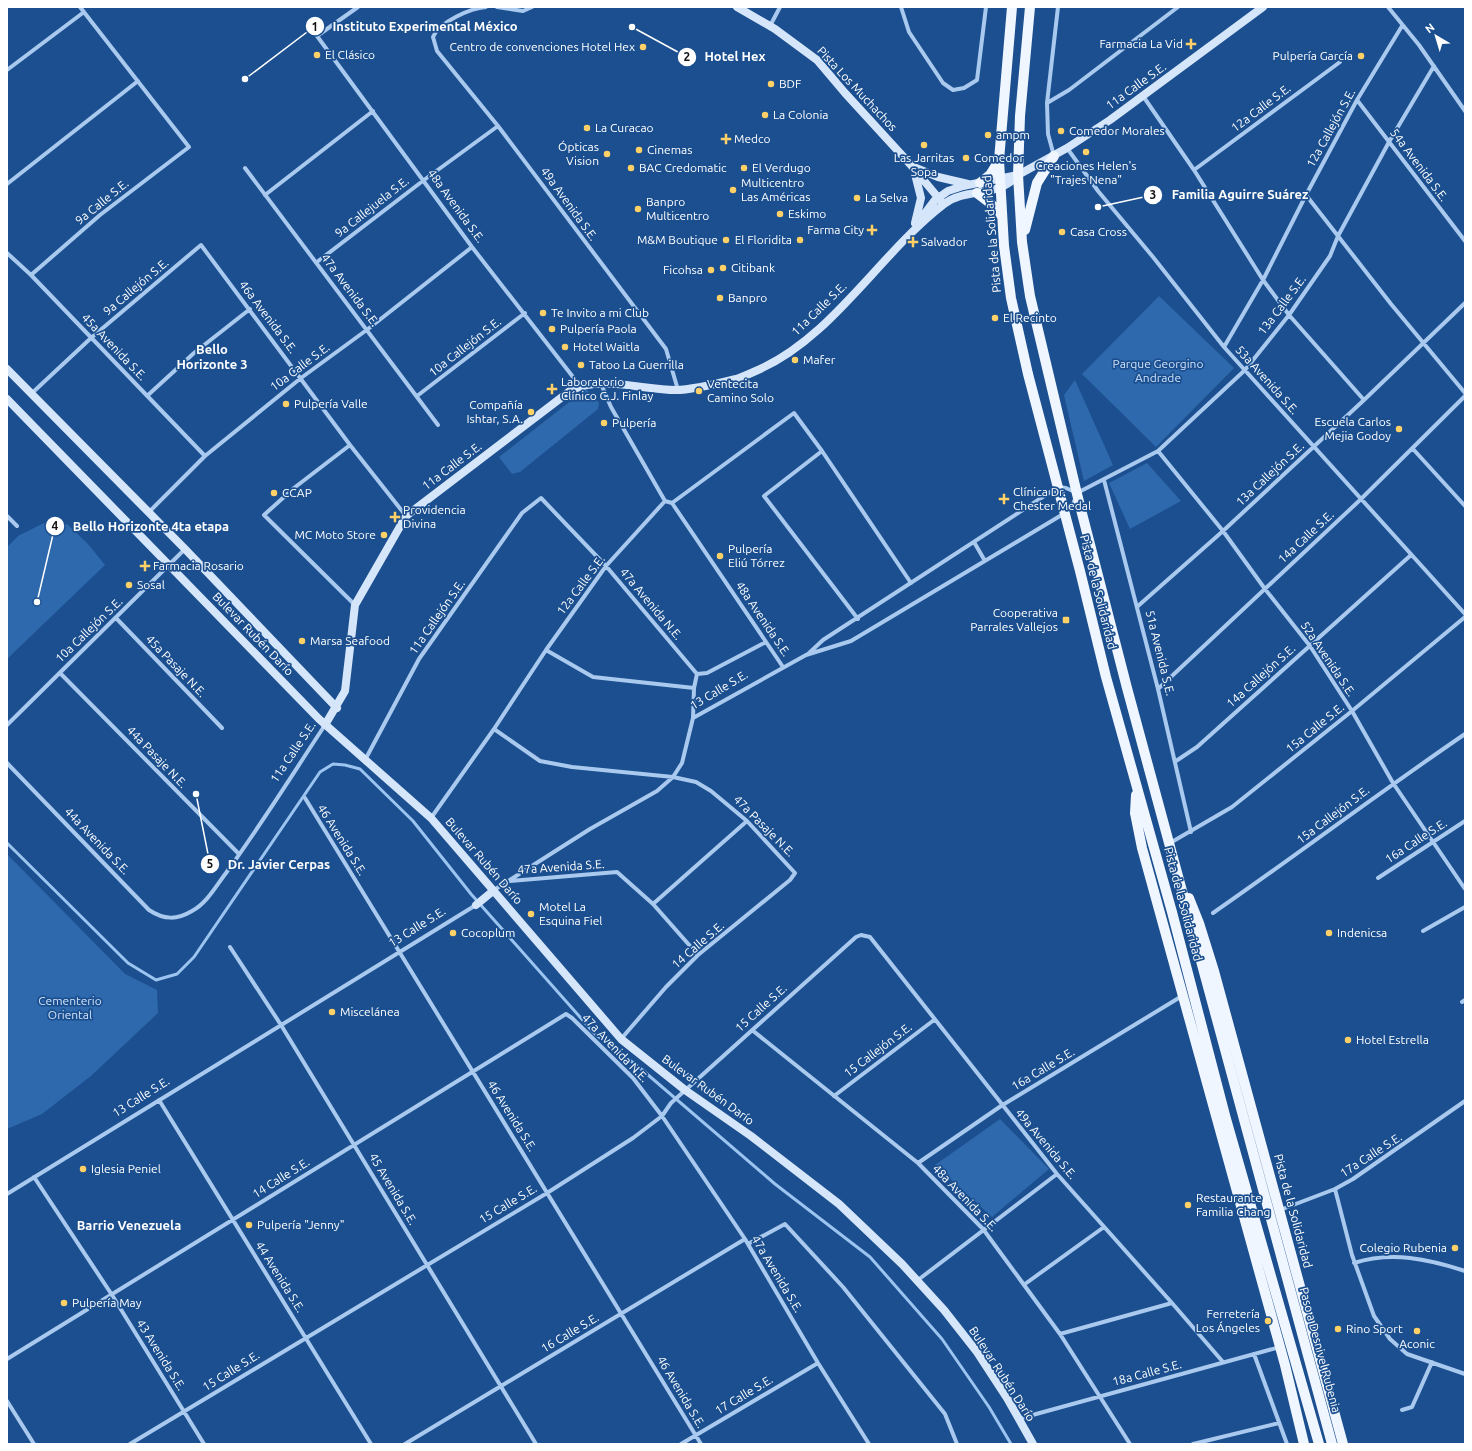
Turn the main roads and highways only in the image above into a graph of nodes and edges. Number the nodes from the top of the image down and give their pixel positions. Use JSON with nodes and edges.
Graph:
{"nodes":[{"id":1,"x":1012,"y":7,"type":"edge"},
{"id":2,"x":1032,"y":9,"type":"edge"},
{"id":3,"x":1054,"y":156,"type":"road end"},
{"id":4,"x":999,"y":160,"type":"junction"},
{"id":5,"x":1002,"y":216,"type":"junction"},
{"id":6,"x":1022,"y":242,"type":"junction"},
{"id":7,"x":1137,"y":787,"type":"junction"},
{"id":8,"x":1178,"y":873,"type":"junction"},
{"id":9,"x":1257,"y":1170,"type":"joint"},
{"id":10,"x":1304,"y":1444,"type":"edge"},
{"id":11,"x":1319,"y":1444,"type":"edge"},
{"id":12,"x":1332,"y":1444,"type":"edge"},
{"id":13,"x":1343,"y":1444,"type":"edge"}],
"edges":[{"from":1,"to":4,"type":"main road","name":"Pista de la Solidaridad"},
{"from":2,"to":6,"type":"main road","name":"Pista de la Solidaridad"},
{"from":3,"to":6,"type":"main road"},
{"from":4,"to":5,"type":"main road","name":"Pista de la Solidaridad"},
{"from":4,"to":5,"type":"main road"},
{"from":5,"to":7,"type":"main road","name":"Pista de la Solidaridad"},
{"from":6,"to":8,"type":"main road","name":"Pista de la Solidaridad"},
{"from":7,"to":10,"type":"main road","name":"Pista de la Solidaridad"},
{"from":7,"to":11,"type":"main road","name":"Pista de la Solidaridad"},
{"from":8,"to":9,"type":"main road","name":"Pista de la Solidaridad"},
{"from":8,"to":13,"type":"main road","name":"Pista de la Solidaridad"},
{"from":9,"to":12,"type":"main road","name":"Paso a Desnivel Rubenia"}]}
